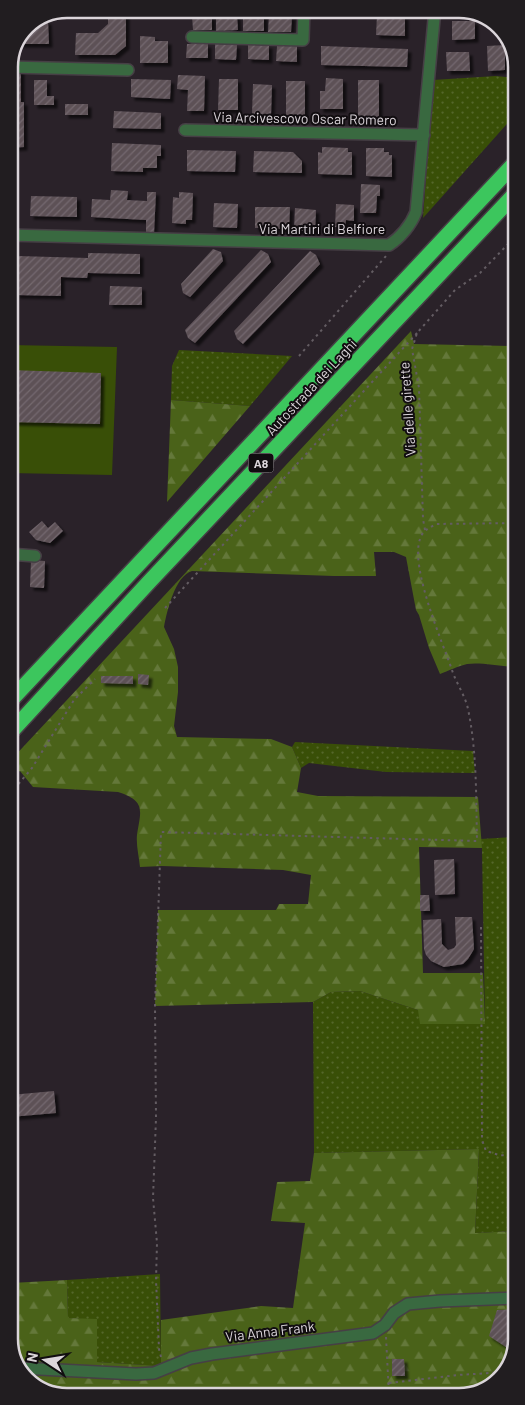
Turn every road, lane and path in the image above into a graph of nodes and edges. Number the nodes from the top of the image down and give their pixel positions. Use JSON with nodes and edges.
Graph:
{"nodes":[{"id":1,"x":304,"y":18,"type":"edge"},
{"id":2,"x":434,"y":18,"type":"edge"},
{"id":3,"x":192,"y":37,"type":"dead end"},
{"id":4,"x":18,"y":67,"type":"edge"},
{"id":5,"x":128,"y":70,"type":"dead end"},
{"id":6,"x":185,"y":130,"type":"dead end"},
{"id":7,"x":424,"y":136,"type":"junction"},
{"id":8,"x":508,"y":170,"type":"edge"},
{"id":9,"x":508,"y":201,"type":"edge"},
{"id":10,"x":18,"y":235,"type":"edge"},
{"id":11,"x":508,"y":244,"type":"edge"},
{"id":12,"x":389,"y":245,"type":"junction"},
{"id":13,"x":418,"y":333,"type":"junction"},
{"id":14,"x":298,"y":356,"type":"dead end"},
{"id":15,"x":508,"y":524,"type":"edge"},
{"id":16,"x":426,"y":530,"type":"junction"},
{"id":17,"x":18,"y":555,"type":"edge"},
{"id":18,"x":35,"y":556,"type":"dead end"},
{"id":19,"x":165,"y":608,"type":"dead end"},
{"id":20,"x":95,"y":678,"type":"dead end"},
{"id":21,"x":18,"y":693,"type":"edge"},
{"id":22,"x":18,"y":724,"type":"edge"},
{"id":23,"x":18,"y":785,"type":"edge"},
{"id":24,"x":481,"y":927,"type":"dead end"},
{"id":25,"x":508,"y":1156,"type":"edge"},
{"id":26,"x":508,"y":1298,"type":"edge"},
{"id":27,"x":385,"y":1325,"type":"junction"},
{"id":28,"x":28,"y":1368,"type":"edge"},
{"id":29,"x":165,"y":1369,"type":"junction"},
{"id":30,"x":493,"y":1373,"type":"edge"},
{"id":31,"x":388,"y":1383,"type":"junction"},
{"id":32,"x":388,"y":1388,"type":"edge"}],
"edges":[{"from":1,"to":3,"type":"street"},
{"from":2,"to":7,"type":"street","name":"Via Martiri di Belfiore"},
{"from":4,"to":5,"type":"street"},
{"from":6,"to":7,"type":"street","name":"Via Arcivescovo Oscar Romero"},
{"from":7,"to":12,"type":"street","name":"Via Martiri di Belfiore"},
{"from":8,"to":21,"type":"highway","name":"Autostrada dei Laghi","number":"A8"},
{"from":9,"to":22,"type":"highway","name":"Autostrada dei Laghi","number":"A8"},
{"from":10,"to":12,"type":"street","name":"Via Martiri di Belfiore"},
{"from":11,"to":13,"type":"path","name":"Via delle girette"},
{"from":12,"to":14,"type":"path"},
{"from":13,"to":16,"type":"path","name":"Via delle girette"},
{"from":13,"to":19,"type":"path"},
{"from":15,"to":16,"type":"path"},
{"from":16,"to":29,"type":"path"},
{"from":17,"to":18,"type":"street"},
{"from":20,"to":23,"type":"path"},
{"from":24,"to":25,"type":"path"},
{"from":26,"to":27,"type":"street","name":"Via Anna Frank"},
{"from":27,"to":29,"type":"street","name":"Via Anna Frank"},
{"from":27,"to":31,"type":"path"},
{"from":28,"to":29,"type":"street","name":"Via Anna Frank"},
{"from":30,"to":31,"type":"path"},
{"from":31,"to":32,"type":"path"}]}
